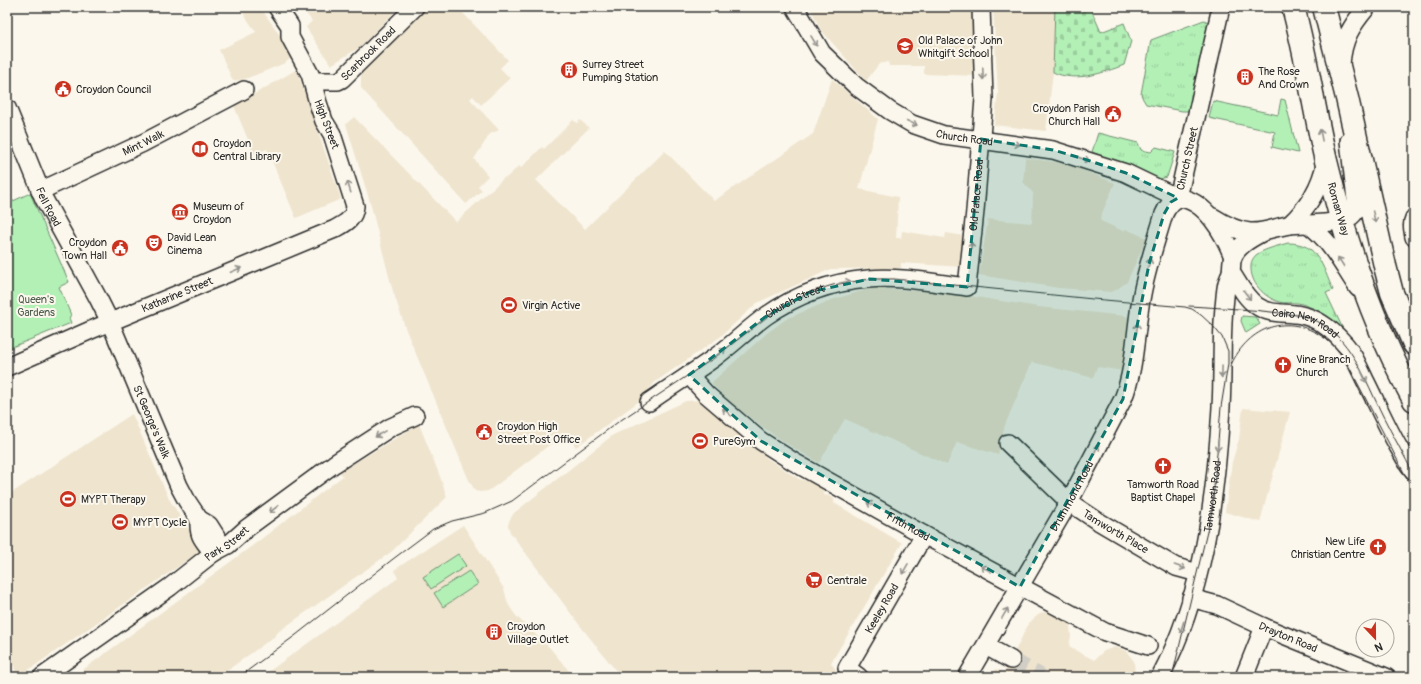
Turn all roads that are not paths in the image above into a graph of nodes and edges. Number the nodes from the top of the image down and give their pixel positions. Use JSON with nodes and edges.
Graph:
{"nodes":[{"id":1,"x":277,"y":7,"type":"edge"},
{"id":2,"x":415,"y":7,"type":"edge"},
{"id":3,"x":795,"y":7,"type":"edge"},
{"id":4,"x":981,"y":7,"type":"edge"},
{"id":5,"x":1221,"y":7,"type":"edge"},
{"id":6,"x":1293,"y":7,"type":"edge"},
{"id":7,"x":1324,"y":7,"type":"edge"},
{"id":8,"x":1367,"y":7,"type":"edge"},
{"id":9,"x":1340,"y":71,"type":"junction"},
{"id":10,"x":313,"y":81,"type":"junction"},
{"id":11,"x":244,"y":90,"type":"dead end"},
{"id":12,"x":1347,"y":98,"type":"junction"},
{"id":13,"x":7,"y":108,"type":"edge"},
{"id":14,"x":981,"y":139,"type":"junction"},
{"id":15,"x":1326,"y":161,"type":"junction"},
{"id":16,"x":40,"y":192,"type":"junction"},
{"id":17,"x":1178,"y":198,"type":"junction"},
{"id":18,"x":1208,"y":214,"type":"junction"},
{"id":19,"x":1414,"y":218,"type":"edge"},
{"id":20,"x":1341,"y":220,"type":"junction"},
{"id":21,"x":347,"y":223,"type":"joint"},
{"id":22,"x":1289,"y":225,"type":"junction"},
{"id":23,"x":1309,"y":225,"type":"junction"},
{"id":24,"x":1262,"y":232,"type":"junction"},
{"id":25,"x":1414,"y":236,"type":"edge"},
{"id":26,"x":1232,"y":264,"type":"junction"},
{"id":27,"x":967,"y":287,"type":"joint"},
{"id":28,"x":1140,"y":302,"type":"joint"},
{"id":29,"x":1374,"y":316,"type":"junction"},
{"id":30,"x":110,"y":322,"type":"junction"},
{"id":31,"x":1414,"y":344,"type":"edge"},
{"id":32,"x":7,"y":367,"type":"edge"},
{"id":33,"x":689,"y":375,"type":"junction"},
{"id":34,"x":1414,"y":400,"type":"edge"},
{"id":35,"x":649,"y":402,"type":"dead end"},
{"id":36,"x":414,"y":416,"type":"dead end"},
{"id":37,"x":1008,"y":443,"type":"dead end"},
{"id":38,"x":1414,"y":471,"type":"edge"},
{"id":39,"x":1069,"y":502,"type":"junction"},
{"id":40,"x":924,"y":535,"type":"junction"},
{"id":41,"x":218,"y":550,"type":"junction"},
{"id":42,"x":1198,"y":572,"type":"junction"},
{"id":43,"x":1020,"y":587,"type":"junction"},
{"id":44,"x":1191,"y":598,"type":"junction"},
{"id":45,"x":1264,"y":627,"type":"junction"},
{"id":46,"x":986,"y":646,"type":"junction"},
{"id":47,"x":1148,"y":646,"type":"dead end"},
{"id":48,"x":1011,"y":660,"type":"tunnel mouth"},
{"id":49,"x":42,"y":677,"type":"edge"},
{"id":50,"x":859,"y":677,"type":"edge"},
{"id":51,"x":967,"y":677,"type":"edge"},
{"id":52,"x":1160,"y":677,"type":"edge"},
{"id":53,"x":1244,"y":677,"type":"edge"},
{"id":54,"x":1386,"y":677,"type":"edge"}],
"edges":[{"from":1,"to":10,"type":"street","name":"High Street"},
{"from":2,"to":10,"type":"street","name":"Scarbrook Road"},
{"from":3,"to":14,"type":"street","name":"Church Road","one_way":true},
{"from":4,"to":14,"type":"street","name":"Old Palace Road","one_way":true},
{"from":5,"to":17,"type":"street","name":"Church Street"},
{"from":15,"to":6,"type":"main road","name":"Roman Way","one_way":true},
{"from":7,"to":9,"type":"main road"},
{"from":8,"to":9,"type":"street"},
{"from":9,"to":12,"type":"main road"},
{"from":21,"to":10,"type":"street","name":"High Street","one_way":true},
{"from":11,"to":16,"type":"street","name":"Mint Walk"},
{"from":12,"to":20,"type":"street"},
{"from":12,"to":31,"type":"main road","one_way":true},
{"from":13,"to":16,"type":"street","name":"Fell Road"},
{"from":14,"to":17,"type":"street","name":"Church Road","one_way":true},
{"from":27,"to":14,"type":"street","name":"Old Palace Road","one_way":true},
{"from":15,"to":20,"type":"main road","name":"Roman Way"},
{"from":15,"to":22,"type":"street"},
{"from":16,"to":30,"type":"street","name":"Fell Road"},
{"from":17,"to":18,"type":"street","name":"Church Road"},
{"from":28,"to":17,"type":"street","name":"Church Street","one_way":true},
{"from":18,"to":24,"type":"street"},
{"from":18,"to":26,"type":"street","name":"Cairo New Road"},
{"from":19,"to":25,"type":"street"},
{"from":20,"to":23,"type":"street"},
{"from":20,"to":29,"type":"main road","name":"Roman Way"},
{"from":30,"to":21,"type":"street","name":"Katharine Street","one_way":true},
{"from":22,"to":23,"type":"street"},
{"from":22,"to":24,"type":"street"},
{"from":29,"to":23,"type":"street","one_way":true},
{"from":24,"to":26,"type":"street"},
{"from":26,"to":38,"type":"street","name":"Cairo New Road","one_way":true},
{"from":26,"to":42,"type":"street","name":"Tamworth Road","one_way":true},
{"from":33,"to":27,"type":"street","name":"Church Street","one_way":true},
{"from":39,"to":28,"type":"street","name":"Drummond Road","one_way":true},
{"from":29,"to":34,"type":"main road","name":"Roman Way"},
{"from":30,"to":32,"type":"street","name":"Katharine Street"},
{"from":30,"to":41,"type":"street","name":"St George's Walk"},
{"from":33,"to":35,"type":"street","name":"Church Street"},
{"from":40,"to":33,"type":"street","name":"Frith Road","one_way":true},
{"from":36,"to":41,"type":"street","name":"Park Street","one_way":true},
{"from":37,"to":39,"type":"street","name":"Tamworth Place"},
{"from":39,"to":42,"type":"street","name":"Tamworth Place","one_way":true},
{"from":39,"to":43,"type":"street","name":"Drummond Road"},
{"from":43,"to":40,"type":"street","name":"Frith Road","one_way":true},
{"from":40,"to":50,"type":"street","name":"Keeley Road","one_way":true},
{"from":41,"to":49,"type":"street","name":"Park Street"},
{"from":42,"to":44,"type":"street","name":"Tamworth Road"},
{"from":46,"to":43,"type":"street","name":"Drummond Road","one_way":true},
{"from":43,"to":47,"type":"street","name":"Frith Road"},
{"from":44,"to":45,"type":"street","name":"Drayton Road"},
{"from":44,"to":52,"type":"street","name":"Tamworth Road","one_way":true},
{"from":45,"to":53,"type":"street"},
{"from":45,"to":54,"type":"street","name":"Drayton Road"},
{"from":46,"to":48,"type":"street"},
{"from":46,"to":51,"type":"street","name":"Drummond Road"}]}
